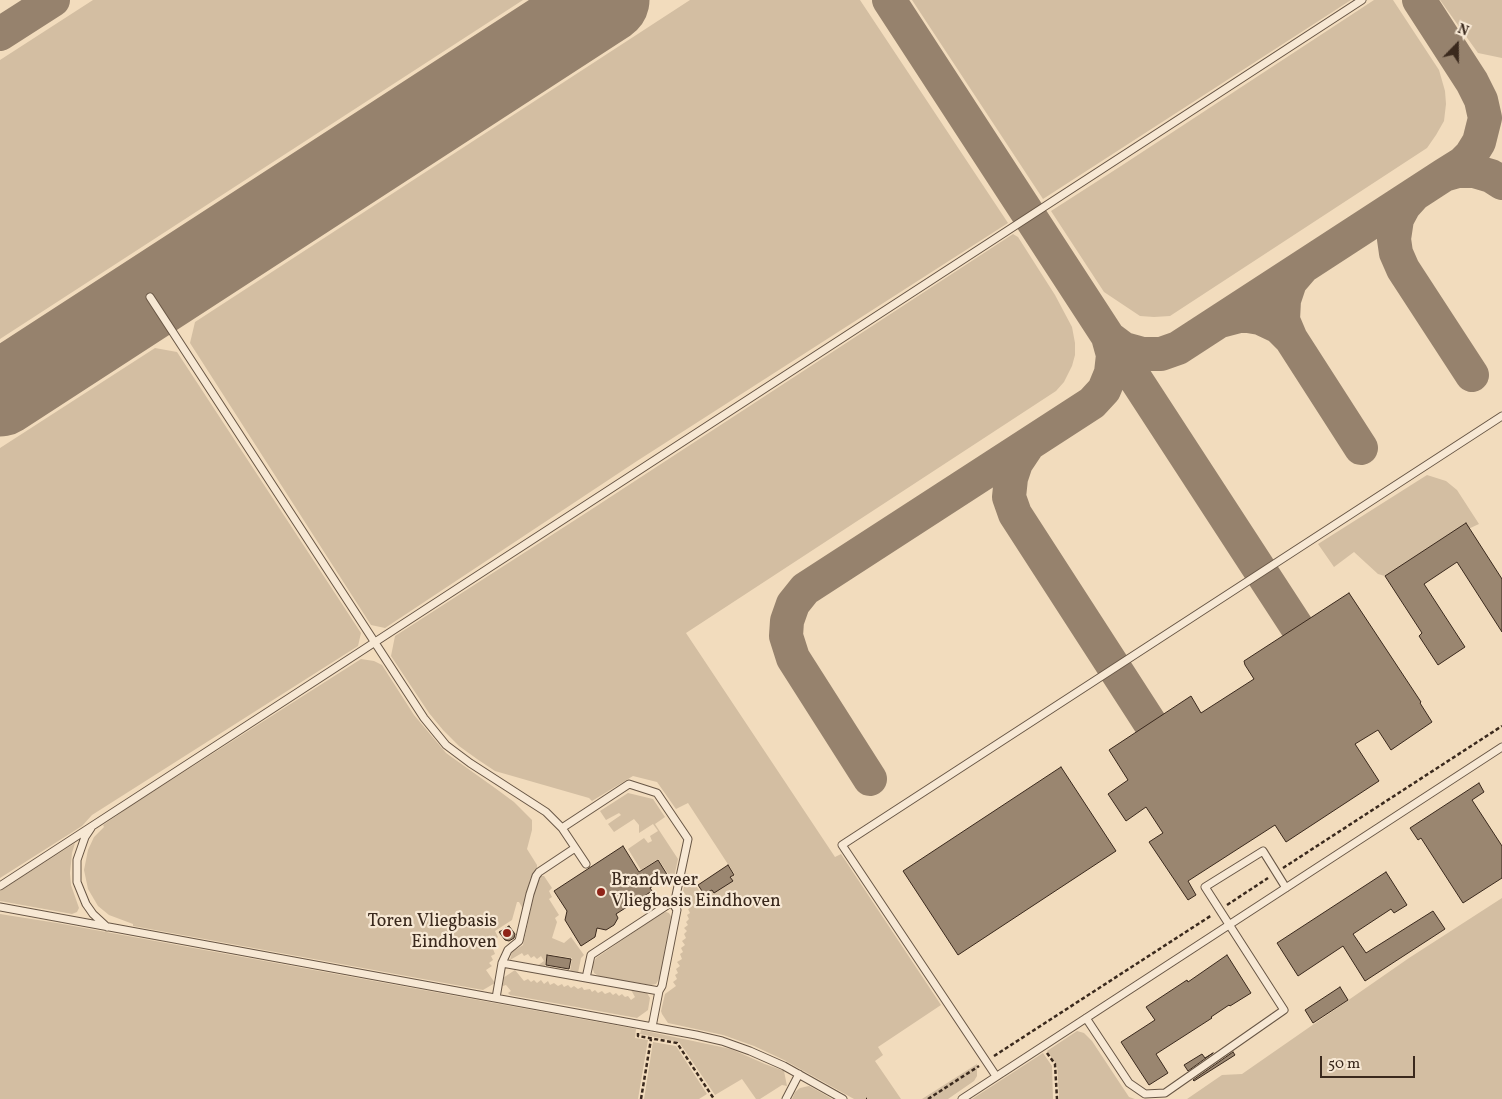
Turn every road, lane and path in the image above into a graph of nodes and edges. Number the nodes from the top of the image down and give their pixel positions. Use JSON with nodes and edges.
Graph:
{"nodes":[{"id":1,"x":1362,"y":0,"type":"edge"},
{"id":2,"x":150,"y":297,"type":"dead end"},
{"id":3,"x":1502,"y":416,"type":"edge"},
{"id":4,"x":374,"y":642,"type":"junction"},
{"id":5,"x":1502,"y":747,"type":"edge"},
{"id":6,"x":93,"y":825,"type":"junction"},
{"id":7,"x":562,"y":828,"type":"junction"},
{"id":8,"x":575,"y":848,"type":"junction"},
{"id":9,"x":586,"y":864,"type":"dead end"},
{"id":10,"x":0,"y":886,"type":"edge"},
{"id":11,"x":1286,"y":888,"type":"junction"},
{"id":12,"x":674,"y":905,"type":"junction"},
{"id":13,"x":0,"y":907,"type":"edge"},
{"id":14,"x":1229,"y":925,"type":"junction"},
{"id":15,"x":108,"y":927,"type":"junction"},
{"id":16,"x":502,"y":963,"type":"junction"},
{"id":17,"x":586,"y":978,"type":"junction"},
{"id":18,"x":658,"y":991,"type":"junction"},
{"id":19,"x":496,"y":998,"type":"junction"},
{"id":20,"x":1086,"y":1018,"type":"junction"},
{"id":21,"x":640,"y":1024,"type":"junction"},
{"id":22,"x":652,"y":1026,"type":"junction"},
{"id":23,"x":651,"y":1039,"type":"junction"},
{"id":24,"x":1043,"y":1046,"type":"junction"},
{"id":25,"x":799,"y":1074,"type":"junction"},
{"id":26,"x":996,"y":1076,"type":"junction"},
{"id":27,"x":641,"y":1099,"type":"edge"},
{"id":28,"x":714,"y":1099,"type":"edge"},
{"id":29,"x":786,"y":1099,"type":"edge"},
{"id":30,"x":842,"y":1099,"type":"edge"},
{"id":31,"x":962,"y":1099,"type":"edge"},
{"id":32,"x":1057,"y":1099,"type":"edge"}],
"edges":[{"from":1,"to":4,"type":"lane"},
{"from":2,"to":4,"type":"lane"},
{"from":3,"to":26,"type":"lane"},
{"from":4,"to":6,"type":"lane"},
{"from":4,"to":7,"type":"lane"},
{"from":5,"to":11,"type":"lane"},
{"from":6,"to":10,"type":"lane"},
{"from":6,"to":15,"type":"lane"},
{"from":7,"to":8,"type":"lane"},
{"from":7,"to":12,"type":"lane"},
{"from":8,"to":9,"type":"lane"},
{"from":8,"to":16,"type":"lane"},
{"from":11,"to":14,"type":"lane"},
{"from":11,"to":14,"type":"lane"},
{"from":12,"to":17,"type":"lane"},
{"from":12,"to":18,"type":"lane"},
{"from":13,"to":15,"type":"lane"},
{"from":14,"to":20,"type":"lane"},
{"from":14,"to":20,"type":"lane"},
{"from":15,"to":19,"type":"lane"},
{"from":16,"to":17,"type":"lane"},
{"from":16,"to":19,"type":"lane"},
{"from":17,"to":18,"type":"lane"},
{"from":18,"to":22,"type":"lane"},
{"from":19,"to":21,"type":"lane"},
{"from":20,"to":24,"type":"lane"},
{"from":21,"to":22,"type":"lane"},
{"from":21,"to":23,"type":"path"},
{"from":22,"to":25,"type":"lane"},
{"from":23,"to":27,"type":"path"},
{"from":23,"to":28,"type":"path"},
{"from":24,"to":26,"type":"lane"},
{"from":24,"to":32,"type":"path"},
{"from":25,"to":29,"type":"lane"},
{"from":25,"to":30,"type":"lane"},
{"from":26,"to":31,"type":"lane"}]}
